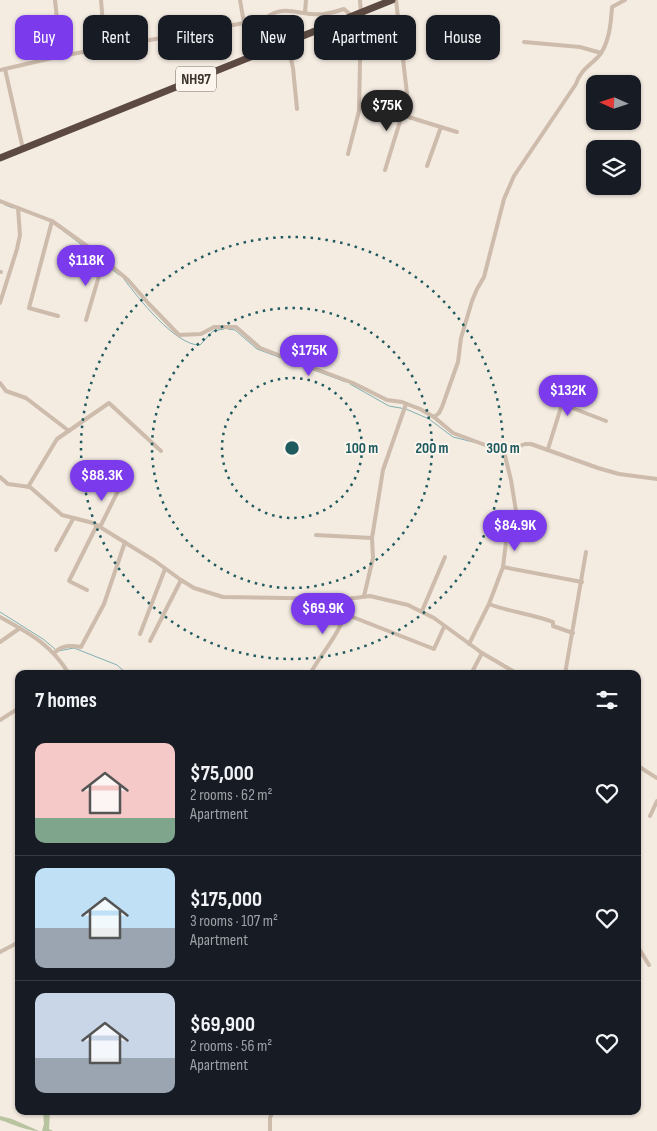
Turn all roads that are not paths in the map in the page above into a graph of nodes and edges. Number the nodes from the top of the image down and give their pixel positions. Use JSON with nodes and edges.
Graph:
{"nodes":[{"id":1,"x":55,"y":0,"type":"edge"},
{"id":2,"x":101,"y":0,"type":"edge"},
{"id":3,"x":240,"y":0,"type":"edge"},
{"id":4,"x":306,"y":0,"type":"edge"},
{"id":5,"x":360,"y":0,"type":"edge"},
{"id":6,"x":392,"y":0,"type":"edge"},
{"id":7,"x":396,"y":0,"type":"edge"},
{"id":8,"x":625,"y":0,"type":"edge"},
{"id":9,"x":305,"y":12,"type":"junction"},
{"id":10,"x":361,"y":13,"type":"junction"},
{"id":11,"x":57,"y":15,"type":"edge"},
{"id":12,"x":102,"y":15,"type":"edge"},
{"id":13,"x":242,"y":15,"type":"edge"},
{"id":14,"x":267,"y":15,"type":"edge"},
{"id":15,"x":350,"y":15,"type":"edge"},
{"id":16,"x":356,"y":15,"type":"edge"},
{"id":17,"x":242,"y":24,"type":"edge"},
{"id":18,"x":148,"y":41,"type":"edge"},
{"id":19,"x":524,"y":42,"type":"dead end"},
{"id":20,"x":601,"y":53,"type":"junction"},
{"id":21,"x":44,"y":60,"type":"edge"},
{"id":22,"x":242,"y":60,"type":"edge"},
{"id":23,"x":291,"y":60,"type":"edge"},
{"id":24,"x":5,"y":69,"type":"junction"},
{"id":25,"x":0,"y":70,"type":"edge"},
{"id":26,"x":297,"y":109,"type":"dead end"},
{"id":27,"x":402,"y":116,"type":"junction"},
{"id":28,"x":441,"y":127,"type":"junction"},
{"id":29,"x":457,"y":132,"type":"dead end"},
{"id":30,"x":22,"y":149,"type":"junction"},
{"id":31,"x":348,"y":154,"type":"dead end"},
{"id":32,"x":0,"y":158,"type":"edge"},
{"id":33,"x":427,"y":166,"type":"dead end"},
{"id":34,"x":385,"y":170,"type":"dead end"},
{"id":35,"x":0,"y":200,"type":"edge"},
{"id":36,"x":18,"y":208,"type":"junction"},
{"id":37,"x":52,"y":221,"type":"junction"},
{"id":38,"x":104,"y":259,"type":"junction"},
{"id":39,"x":0,"y":303,"type":"edge"},
{"id":40,"x":58,"y":316,"type":"dead end"},
{"id":41,"x":86,"y":320,"type":"dead end"},
{"id":42,"x":0,"y":383,"type":"edge"},
{"id":43,"x":406,"y":404,"type":"junction"},
{"id":44,"x":434,"y":417,"type":"junction"},
{"id":45,"x":606,"y":421,"type":"dead end"},
{"id":46,"x":68,"y":431,"type":"junction"},
{"id":47,"x":548,"y":450,"type":"junction"},
{"id":48,"x":161,"y":451,"type":"dead end"},
{"id":49,"x":504,"y":452,"type":"junction"},
{"id":50,"x":0,"y":477,"type":"edge"},
{"id":51,"x":657,"y":479,"type":"edge"},
{"id":52,"x":121,"y":485,"type":"dead end"},
{"id":53,"x":28,"y":487,"type":"junction"},
{"id":54,"x":73,"y":519,"type":"junction"},
{"id":55,"x":99,"y":526,"type":"junction"},
{"id":56,"x":316,"y":535,"type":"dead end"},
{"id":57,"x":372,"y":538,"type":"junction"},
{"id":58,"x":125,"y":542,"type":"junction"},
{"id":59,"x":56,"y":550,"type":"dead end"},
{"id":60,"x":586,"y":552,"type":"dead end"},
{"id":61,"x":446,"y":557,"type":"dead end"},
{"id":62,"x":503,"y":567,"type":"junction"},
{"id":63,"x":164,"y":569,"type":"junction"},
{"id":64,"x":181,"y":580,"type":"junction"},
{"id":65,"x":582,"y":582,"type":"junction"},
{"id":66,"x":87,"y":590,"type":"dead end"},
{"id":67,"x":364,"y":596,"type":"junction"},
{"id":68,"x":347,"y":599,"type":"junction"},
{"id":69,"x":489,"y":604,"type":"junction"},
{"id":70,"x":422,"y":611,"type":"junction"},
{"id":71,"x":345,"y":614,"type":"junction"},
{"id":72,"x":0,"y":617,"type":"edge"},
{"id":73,"x":444,"y":627,"type":"junction"},
{"id":74,"x":20,"y":628,"type":"junction"},
{"id":75,"x":573,"y":633,"type":"junction"},
{"id":76,"x":140,"y":634,"type":"dead end"},
{"id":77,"x":150,"y":641,"type":"dead end"},
{"id":78,"x":0,"y":642,"type":"edge"},
{"id":79,"x":469,"y":644,"type":"junction"},
{"id":80,"x":54,"y":653,"type":"junction"},
{"id":81,"x":482,"y":653,"type":"junction"},
{"id":82,"x":67,"y":670,"type":"edge"},
{"id":83,"x":313,"y":670,"type":"edge"},
{"id":84,"x":473,"y":670,"type":"edge"},
{"id":85,"x":511,"y":670,"type":"edge"},
{"id":86,"x":566,"y":670,"type":"edge"},
{"id":87,"x":15,"y":711,"type":"edge"},
{"id":88,"x":0,"y":720,"type":"edge"},
{"id":89,"x":641,"y":768,"type":"edge"},
{"id":90,"x":657,"y":778,"type":"edge"},
{"id":91,"x":657,"y":801,"type":"edge"},
{"id":92,"x":650,"y":816,"type":"dead end"},
{"id":93,"x":15,"y":944,"type":"edge"},
{"id":94,"x":0,"y":952,"type":"edge"},
{"id":95,"x":641,"y":952,"type":"edge"},
{"id":96,"x":649,"y":965,"type":"dead end"},
{"id":97,"x":271,"y":1115,"type":"edge"},
{"id":98,"x":270,"y":1131,"type":"edge"}],
"edges":[{"from":1,"to":11,"type":"street"},
{"from":2,"to":12,"type":"street"},
{"from":3,"to":13,"type":"street"},
{"from":4,"to":9,"type":"street"},
{"from":5,"to":10,"type":"street"},
{"from":6,"to":10,"type":"highway","number":"NH97"},
{"from":7,"to":27,"type":"street"},
{"from":8,"to":20,"type":"street"},
{"from":9,"to":14,"type":"street"},
{"from":9,"to":15,"type":"street"},
{"from":10,"to":16,"type":"highway","number":"NH97"},
{"from":10,"to":31,"type":"street"},
{"from":17,"to":18,"type":"street"},
{"from":19,"to":20,"type":"street"},
{"from":20,"to":44,"type":"street"},
{"from":21,"to":24,"type":"street"},
{"from":22,"to":30,"type":"highway","number":"NH97"},
{"from":23,"to":26,"type":"street"},
{"from":24,"to":25,"type":"street"},
{"from":24,"to":30,"type":"street"},
{"from":27,"to":28,"type":"street"},
{"from":27,"to":34,"type":"street"},
{"from":28,"to":29,"type":"street"},
{"from":28,"to":33,"type":"street"},
{"from":30,"to":32,"type":"highway","number":"NH97"},
{"from":35,"to":36,"type":"street"},
{"from":36,"to":37,"type":"street"},
{"from":36,"to":39,"type":"street"},
{"from":37,"to":38,"type":"street"},
{"from":37,"to":40,"type":"street"},
{"from":38,"to":41,"type":"street"},
{"from":38,"to":43,"type":"street"},
{"from":42,"to":46,"type":"street"},
{"from":43,"to":44,"type":"street"},
{"from":43,"to":57,"type":"street"},
{"from":44,"to":49,"type":"street"},
{"from":45,"to":47,"type":"street"},
{"from":46,"to":48,"type":"street"},
{"from":46,"to":53,"type":"street"},
{"from":47,"to":49,"type":"street"},
{"from":47,"to":51,"type":"street"},
{"from":49,"to":62,"type":"street"},
{"from":50,"to":53,"type":"street"},
{"from":52,"to":55,"type":"street"},
{"from":53,"to":54,"type":"street"},
{"from":54,"to":55,"type":"street"},
{"from":54,"to":59,"type":"street"},
{"from":55,"to":58,"type":"street"},
{"from":55,"to":66,"type":"street"},
{"from":56,"to":57,"type":"street"},
{"from":57,"to":67,"type":"street"},
{"from":58,"to":63,"type":"street"},
{"from":58,"to":80,"type":"street"},
{"from":60,"to":65,"type":"street"},
{"from":61,"to":70,"type":"street"},
{"from":62,"to":65,"type":"street"},
{"from":62,"to":69,"type":"street"},
{"from":63,"to":64,"type":"street"},
{"from":63,"to":76,"type":"street"},
{"from":64,"to":68,"type":"street"},
{"from":64,"to":77,"type":"street"},
{"from":65,"to":75,"type":"street"},
{"from":67,"to":68,"type":"street"},
{"from":67,"to":70,"type":"street"},
{"from":68,"to":71,"type":"street"},
{"from":69,"to":75,"type":"street"},
{"from":69,"to":79,"type":"street"},
{"from":70,"to":73,"type":"street"},
{"from":71,"to":73,"type":"street"},
{"from":71,"to":83,"type":"street"},
{"from":72,"to":74,"type":"street"},
{"from":73,"to":79,"type":"street"},
{"from":74,"to":78,"type":"street"},
{"from":74,"to":80,"type":"street"},
{"from":75,"to":86,"type":"street"},
{"from":79,"to":81,"type":"street"},
{"from":80,"to":82,"type":"street"},
{"from":81,"to":84,"type":"street"},
{"from":81,"to":85,"type":"street"},
{"from":87,"to":88,"type":"street"},
{"from":89,"to":90,"type":"street"},
{"from":91,"to":92,"type":"street"},
{"from":93,"to":94,"type":"street"},
{"from":95,"to":96,"type":"street"},
{"from":97,"to":98,"type":"street"}]}
